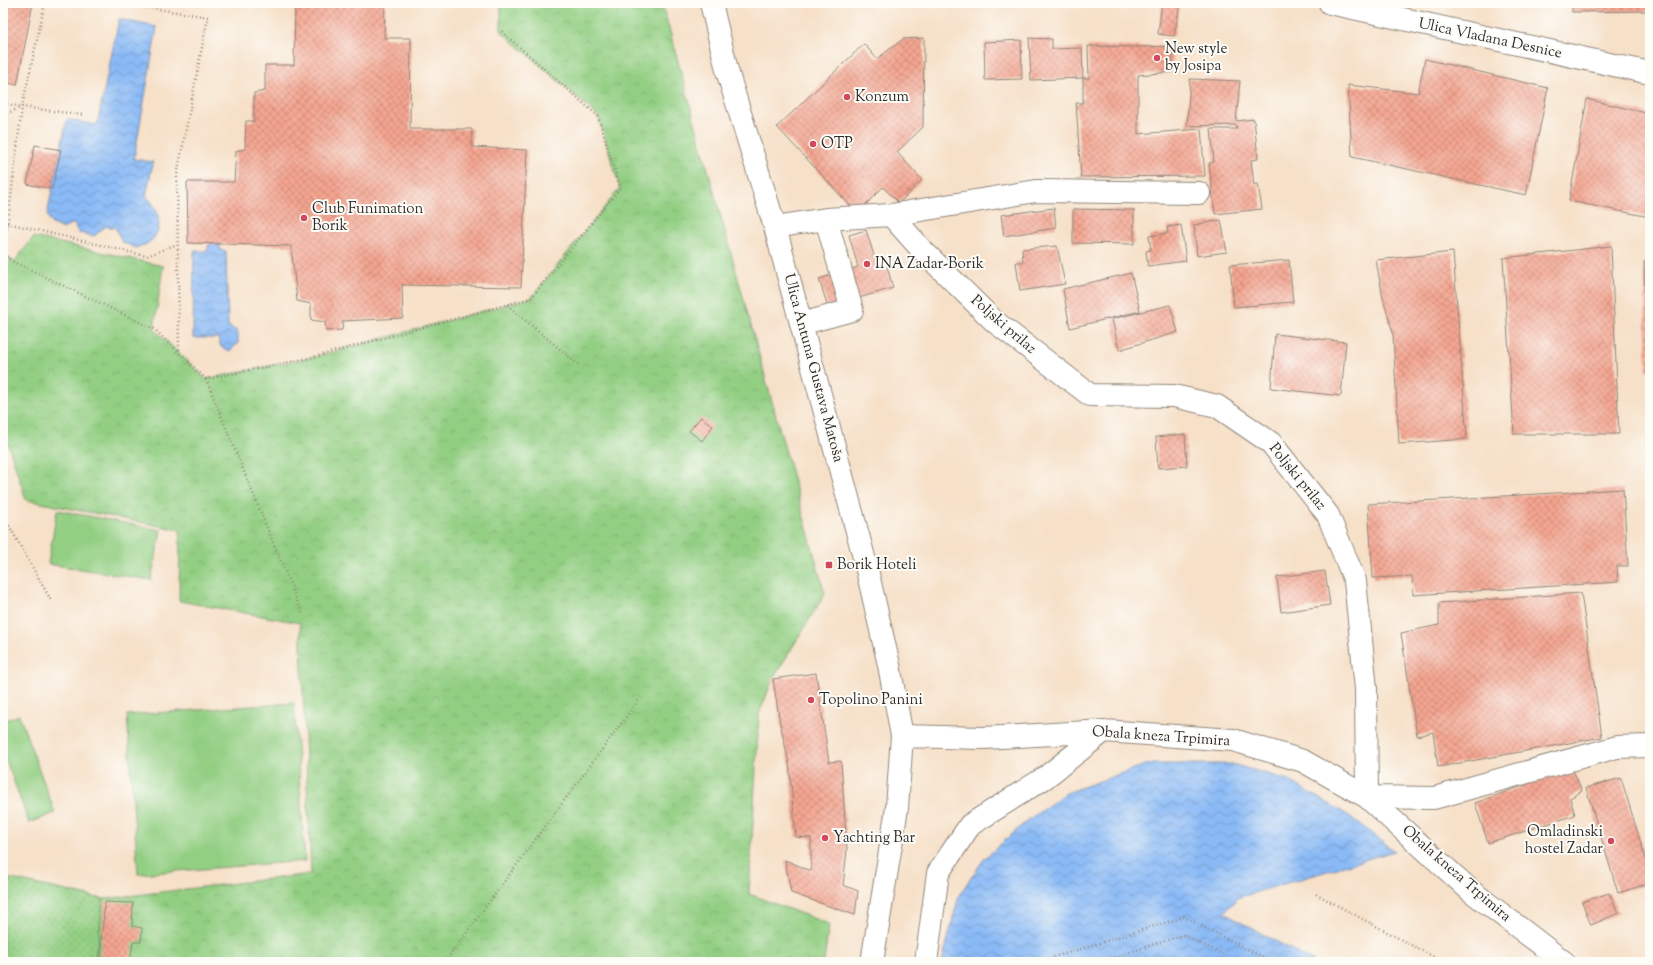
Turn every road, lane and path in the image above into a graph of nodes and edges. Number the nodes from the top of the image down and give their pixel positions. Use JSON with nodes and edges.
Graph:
{"nodes":[{"id":1,"x":45,"y":3,"type":"edge"},
{"id":2,"x":120,"y":3,"type":"edge"},
{"id":3,"x":711,"y":3,"type":"edge"},
{"id":4,"x":1330,"y":3,"type":"edge"},
{"id":5,"x":501,"y":31,"type":"dead end"},
{"id":6,"x":1650,"y":74,"type":"edge"},
{"id":7,"x":3,"y":103,"type":"edge"},
{"id":8,"x":22,"y":107,"type":"junction"},
{"id":9,"x":3,"y":115,"type":"edge"},
{"id":10,"x":84,"y":115,"type":"dead end"},
{"id":11,"x":1199,"y":193,"type":"dead end"},
{"id":12,"x":891,"y":215,"type":"junction"},
{"id":13,"x":826,"y":219,"type":"junction"},
{"id":14,"x":8,"y":223,"type":"junction"},
{"id":15,"x":775,"y":228,"type":"junction"},
{"id":16,"x":177,"y":244,"type":"junction"},
{"id":17,"x":3,"y":254,"type":"edge"},
{"id":18,"x":507,"y":305,"type":"junction"},
{"id":19,"x":801,"y":324,"type":"junction"},
{"id":20,"x":179,"y":353,"type":"junction"},
{"id":21,"x":579,"y":365,"type":"dead end"},
{"id":22,"x":206,"y":379,"type":"junction"},
{"id":23,"x":3,"y":515,"type":"edge"},
{"id":24,"x":52,"y":602,"type":"dead end"},
{"id":25,"x":302,"y":613,"type":"dead end"},
{"id":26,"x":640,"y":698,"type":"dead end"},
{"id":27,"x":1104,"y":731,"type":"junction"},
{"id":28,"x":902,"y":736,"type":"junction"},
{"id":29,"x":1650,"y":746,"type":"edge"},
{"id":30,"x":1367,"y":797,"type":"junction"},
{"id":31,"x":1316,"y":894,"type":"dead end"},
{"id":32,"x":445,"y":962,"type":"edge"},
{"id":33,"x":872,"y":962,"type":"edge"},
{"id":34,"x":926,"y":962,"type":"edge"},
{"id":35,"x":1038,"y":962,"type":"edge"},
{"id":36,"x":1099,"y":962,"type":"edge"},
{"id":37,"x":1237,"y":962,"type":"edge"},
{"id":38,"x":1273,"y":962,"type":"edge"},
{"id":39,"x":1443,"y":962,"type":"edge"},
{"id":40,"x":1564,"y":962,"type":"edge"}],
"edges":[{"from":1,"to":8,"type":"path"},
{"from":2,"to":16,"type":"path"},
{"from":3,"to":15,"type":"street","name":"Ulica Antuna Gustava Matoša"},
{"from":4,"to":6,"type":"street","name":"Ulica Vladana Desnice"},
{"from":5,"to":18,"type":"path"},
{"from":7,"to":8,"type":"path"},
{"from":8,"to":9,"type":"path"},
{"from":8,"to":10,"type":"path"},
{"from":8,"to":14,"type":"path"},
{"from":11,"to":12,"type":"street"},
{"from":12,"to":13,"type":"street"},
{"from":12,"to":30,"type":"street","name":"Poljski prilaz"},
{"from":13,"to":15,"type":"street"},
{"from":13,"to":19,"type":"street"},
{"from":14,"to":16,"type":"path"},
{"from":14,"to":17,"type":"path"},
{"from":15,"to":19,"type":"street","name":"Ulica Antuna Gustava Matoša"},
{"from":16,"to":20,"type":"path"},
{"from":17,"to":20,"type":"path"},
{"from":18,"to":21,"type":"path"},
{"from":18,"to":22,"type":"path"},
{"from":19,"to":28,"type":"street","name":"Ulica Antuna Gustava Matoša"},
{"from":20,"to":22,"type":"path"},
{"from":22,"to":25,"type":"path"},
{"from":23,"to":24,"type":"path"},
{"from":26,"to":32,"type":"path"},
{"from":27,"to":28,"type":"street","name":"Obala kneza Trpimira"},
{"from":27,"to":30,"type":"street","name":"Obala kneza Trpimira"},
{"from":27,"to":34,"type":"street"},
{"from":28,"to":33,"type":"street","name":"Ulica Antuna Gustava Matoša"},
{"from":29,"to":30,"type":"street"},
{"from":30,"to":40,"type":"street","name":"Obala kneza Trpimira"},
{"from":31,"to":39,"type":"path"},
{"from":35,"to":38,"type":"path"},
{"from":36,"to":37,"type":"path"}]}
